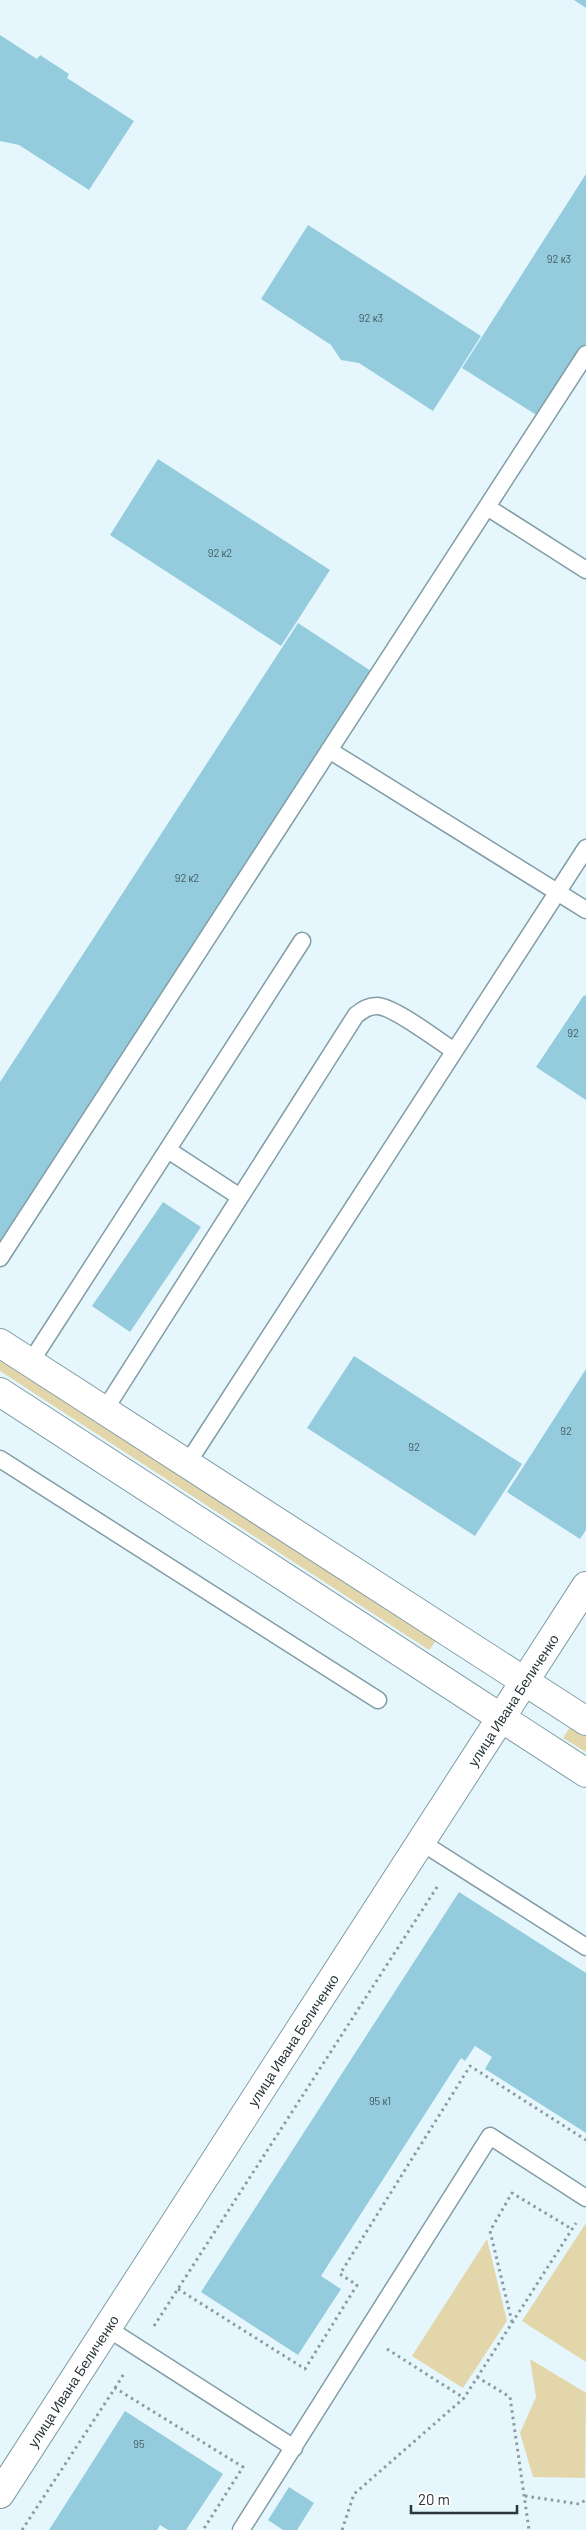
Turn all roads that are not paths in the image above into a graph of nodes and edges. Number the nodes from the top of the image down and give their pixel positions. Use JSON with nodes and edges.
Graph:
{"nodes":[{"id":1,"x":586,"y":354,"type":"edge"},
{"id":2,"x":487,"y":506,"type":"junction"},
{"id":3,"x":586,"y":570,"type":"edge"},
{"id":4,"x":328,"y":750,"type":"junction"},
{"id":5,"x":586,"y":848,"type":"edge"},
{"id":6,"x":557,"y":892,"type":"junction"},
{"id":7,"x":586,"y":910,"type":"edge"},
{"id":8,"x":302,"y":941,"type":"dead end"},
{"id":9,"x":454,"y":1051,"type":"junction"},
{"id":10,"x":168,"y":1150,"type":"junction"},
{"id":11,"x":240,"y":1197,"type":"junction"},
{"id":12,"x":0,"y":1258,"type":"edge"},
{"id":13,"x":0,"y":1343,"type":"edge"},
{"id":14,"x":30,"y":1363,"type":"junction"},
{"id":15,"x":0,"y":1392,"type":"edge"},
{"id":16,"x":104,"y":1411,"type":"junction"},
{"id":17,"x":0,"y":1459,"type":"edge"},
{"id":18,"x":187,"y":1464,"type":"junction"},
{"id":19,"x":586,"y":1586,"type":"edge"},
{"id":20,"x":525,"y":1682,"type":"junction"},
{"id":21,"x":378,"y":1700,"type":"dead end"},
{"id":22,"x":501,"y":1718,"type":"junction"},
{"id":23,"x":586,"y":1721,"type":"edge"},
{"id":24,"x":586,"y":1773,"type":"edge"},
{"id":25,"x":421,"y":1842,"type":"junction"},
{"id":26,"x":586,"y":1948,"type":"edge"},
{"id":27,"x":586,"y":2198,"type":"edge"},
{"id":28,"x":107,"y":2328,"type":"junction"},
{"id":29,"x":294,"y":2448,"type":"junction"},
{"id":30,"x":0,"y":2494,"type":"edge"},
{"id":31,"x":242,"y":2530,"type":"edge"}],
"edges":[{"from":1,"to":2,"type":"lane"},
{"from":2,"to":3,"type":"lane"},
{"from":2,"to":4,"type":"lane"},
{"from":4,"to":6,"type":"lane"},
{"from":4,"to":12,"type":"lane"},
{"from":5,"to":6,"type":"lane"},
{"from":6,"to":7,"type":"lane"},
{"from":6,"to":9,"type":"lane"},
{"from":8,"to":10,"type":"lane"},
{"from":9,"to":11,"type":"lane"},
{"from":9,"to":18,"type":"lane"},
{"from":10,"to":11,"type":"lane"},
{"from":10,"to":14,"type":"lane"},
{"from":11,"to":16,"type":"lane"},
{"from":13,"to":14,"type":"street"},
{"from":14,"to":16,"type":"street"},
{"from":15,"to":22,"type":"street"},
{"from":16,"to":18,"type":"street"},
{"from":17,"to":21,"type":"lane"},
{"from":18,"to":20,"type":"street"},
{"from":19,"to":20,"type":"street","name":"улица Ивана Беличенко"},
{"from":20,"to":22,"type":"street","name":"улица Ивана Беличенко"},
{"from":20,"to":23,"type":"street"},
{"from":22,"to":24,"type":"street"},
{"from":22,"to":25,"type":"street","name":"улица Ивана Беличенко"},
{"from":25,"to":26,"type":"lane"},
{"from":25,"to":28,"type":"street","name":"улица Ивана Беличенко"},
{"from":27,"to":29,"type":"lane"},
{"from":28,"to":29,"type":"lane"},
{"from":28,"to":30,"type":"street","name":"улица Ивана Беличенко"},
{"from":29,"to":31,"type":"lane"}]}
